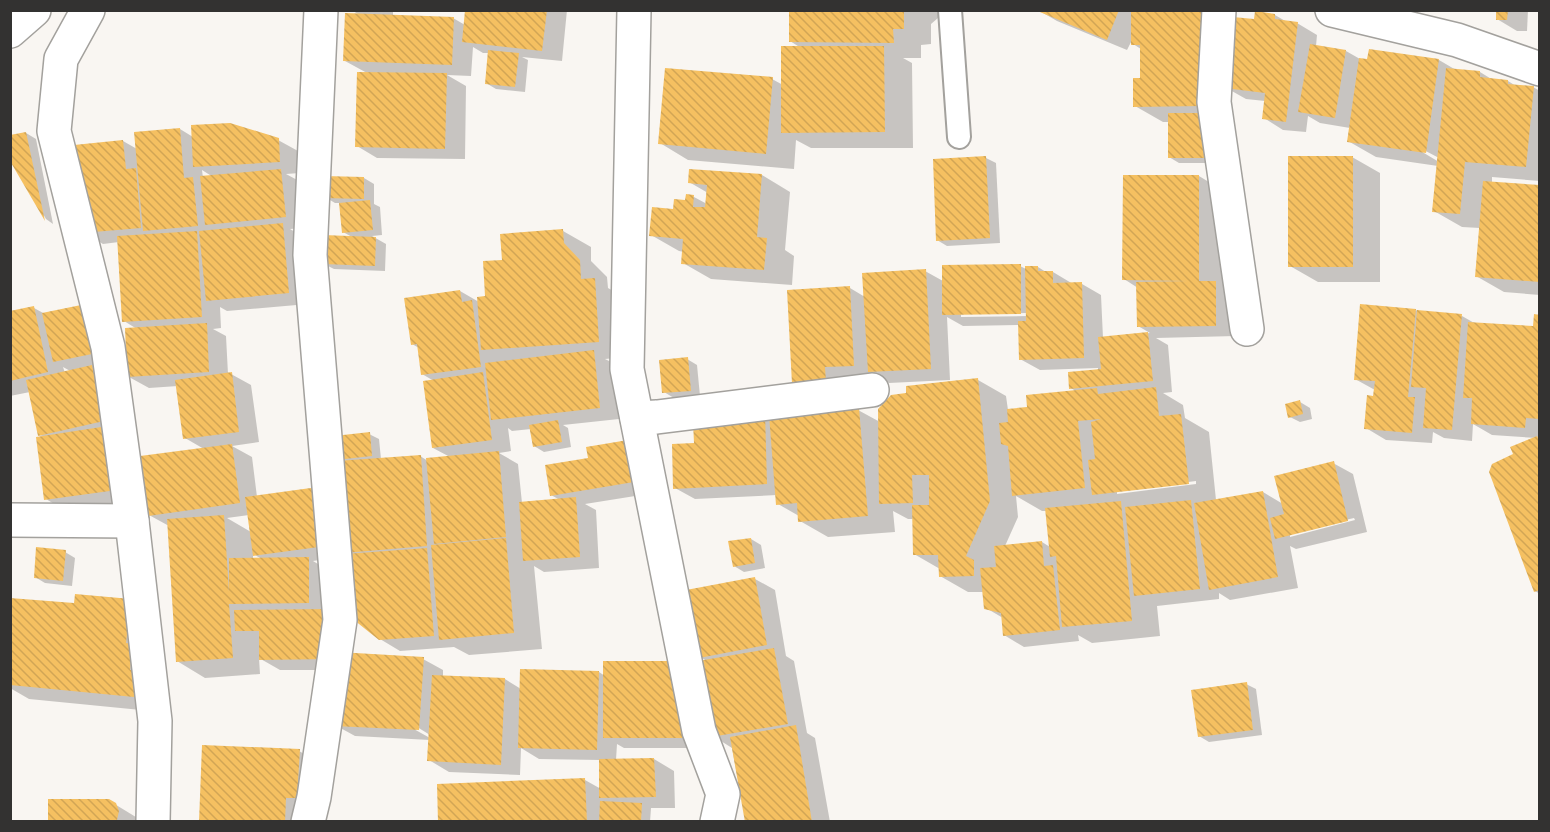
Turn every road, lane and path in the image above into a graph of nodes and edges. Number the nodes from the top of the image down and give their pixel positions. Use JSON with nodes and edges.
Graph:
{"nodes":[{"id":1,"x":34,"y":10,"type":"edge"},
{"id":2,"x":88,"y":10,"type":"edge"},
{"id":3,"x":321,"y":10,"type":"edge"},
{"id":4,"x":634,"y":10,"type":"edge"},
{"id":5,"x":950,"y":10,"type":"edge"},
{"id":6,"x":1219,"y":10,"type":"edge"},
{"id":7,"x":1332,"y":10,"type":"edge"},
{"id":8,"x":10,"y":31,"type":"edge"},
{"id":9,"x":1539,"y":69,"type":"edge"},
{"id":10,"x":959,"y":137,"type":"dead end"},
{"id":11,"x":1247,"y":329,"type":"dead end"},
{"id":12,"x":872,"y":390,"type":"dead end"},
{"id":13,"x":637,"y":418,"type":"junction"},
{"id":14,"x":10,"y":520,"type":"edge"},
{"id":15,"x":132,"y":521,"type":"junction"},
{"id":16,"x":153,"y":822,"type":"edge"},
{"id":17,"x":308,"y":822,"type":"edge"},
{"id":18,"x":717,"y":822,"type":"edge"}],
"edges":[{"from":1,"to":8,"type":"street"},
{"from":2,"to":15,"type":"street"},
{"from":3,"to":17,"type":"street"},
{"from":4,"to":13,"type":"street"},
{"from":5,"to":10,"type":"lane"},
{"from":6,"to":11,"type":"street"},
{"from":7,"to":9,"type":"street"},
{"from":12,"to":13,"type":"street"},
{"from":13,"to":18,"type":"street"},
{"from":14,"to":15,"type":"street"},
{"from":15,"to":16,"type":"street"}]}
